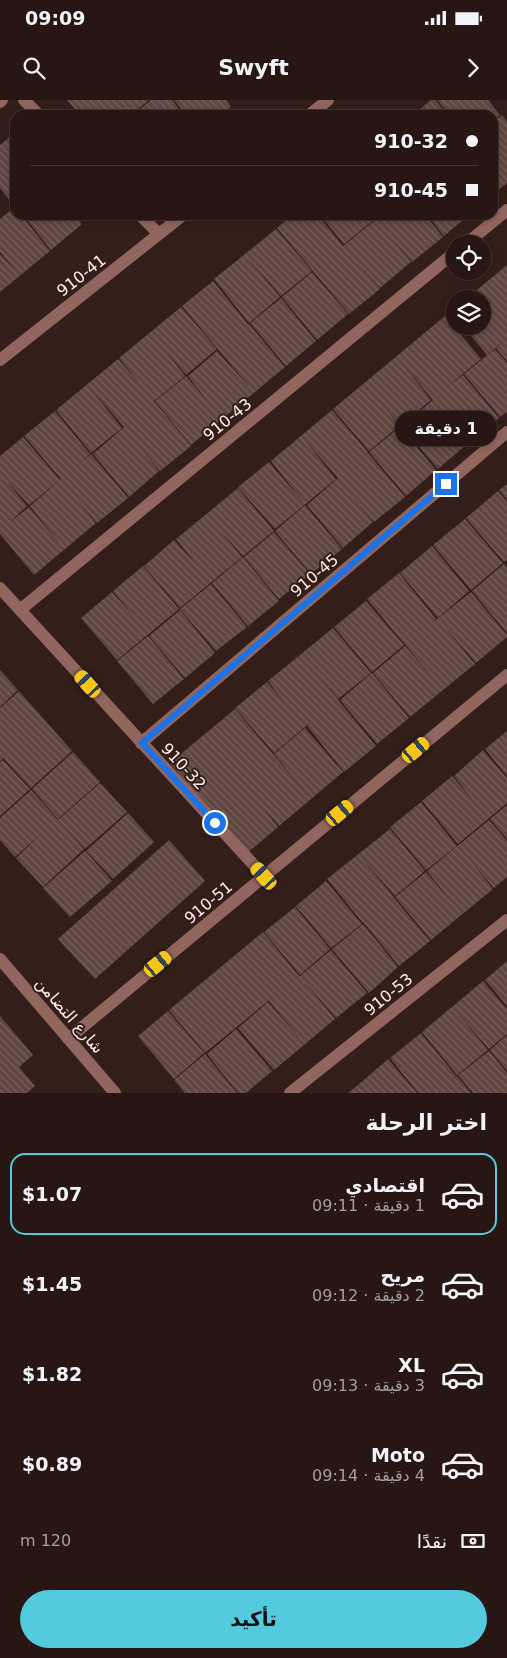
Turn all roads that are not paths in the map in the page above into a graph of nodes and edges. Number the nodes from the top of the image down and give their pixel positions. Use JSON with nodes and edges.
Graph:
{"nodes":[{"id":1,"x":24,"y":100,"type":"edge"},
{"id":2,"x":328,"y":100,"type":"edge"},
{"id":3,"x":34,"y":110,"type":"edge"},
{"id":4,"x":315,"y":110,"type":"edge"},
{"id":5,"x":145,"y":220,"type":"edge"},
{"id":6,"x":177,"y":220,"type":"edge"},
{"id":7,"x":495,"y":220,"type":"edge"},
{"id":8,"x":159,"y":234,"type":"junction"},
{"id":9,"x":477,"y":235,"type":"edge"},
{"id":10,"x":446,"y":259,"type":"edge"},
{"id":11,"x":0,"y":360,"type":"edge"},
{"id":12,"x":507,"y":432,"type":"edge"},
{"id":13,"x":0,"y":588,"type":"edge"},
{"id":14,"x":20,"y":610,"type":"junction"},
{"id":15,"x":507,"y":675,"type":"edge"},
{"id":16,"x":142,"y":743,"type":"junction"},
{"id":17,"x":264,"y":876,"type":"junction"},
{"id":18,"x":507,"y":920,"type":"edge"},
{"id":19,"x":0,"y":959,"type":"edge"},
{"id":20,"x":68,"y":1038,"type":"junction"},
{"id":21,"x":115,"y":1093,"type":"edge"},
{"id":22,"x":290,"y":1093,"type":"edge"}],
"edges":[{"from":1,"to":3,"type":"street"},
{"from":2,"to":4,"type":"street"},
{"from":5,"to":8,"type":"street"},
{"from":6,"to":8,"type":"street","name":"910-41"},
{"from":7,"to":9,"type":"street"},
{"from":8,"to":11,"type":"street","name":"910-41"},
{"from":10,"to":14,"type":"street","name":"910-43"},
{"from":12,"to":16,"type":"street","name":"910-45"},
{"from":13,"to":14,"type":"street","name":"910-32"},
{"from":14,"to":16,"type":"street","name":"910-32"},
{"from":15,"to":17,"type":"street","name":"910-51"},
{"from":16,"to":17,"type":"street","name":"910-32"},
{"from":17,"to":20,"type":"street","name":"910-51"},
{"from":18,"to":22,"type":"street","name":"910-53"},
{"from":19,"to":20,"type":"street","name":"شارع التضامن"},
{"from":20,"to":21,"type":"street","name":"شارع التضامن"}]}
